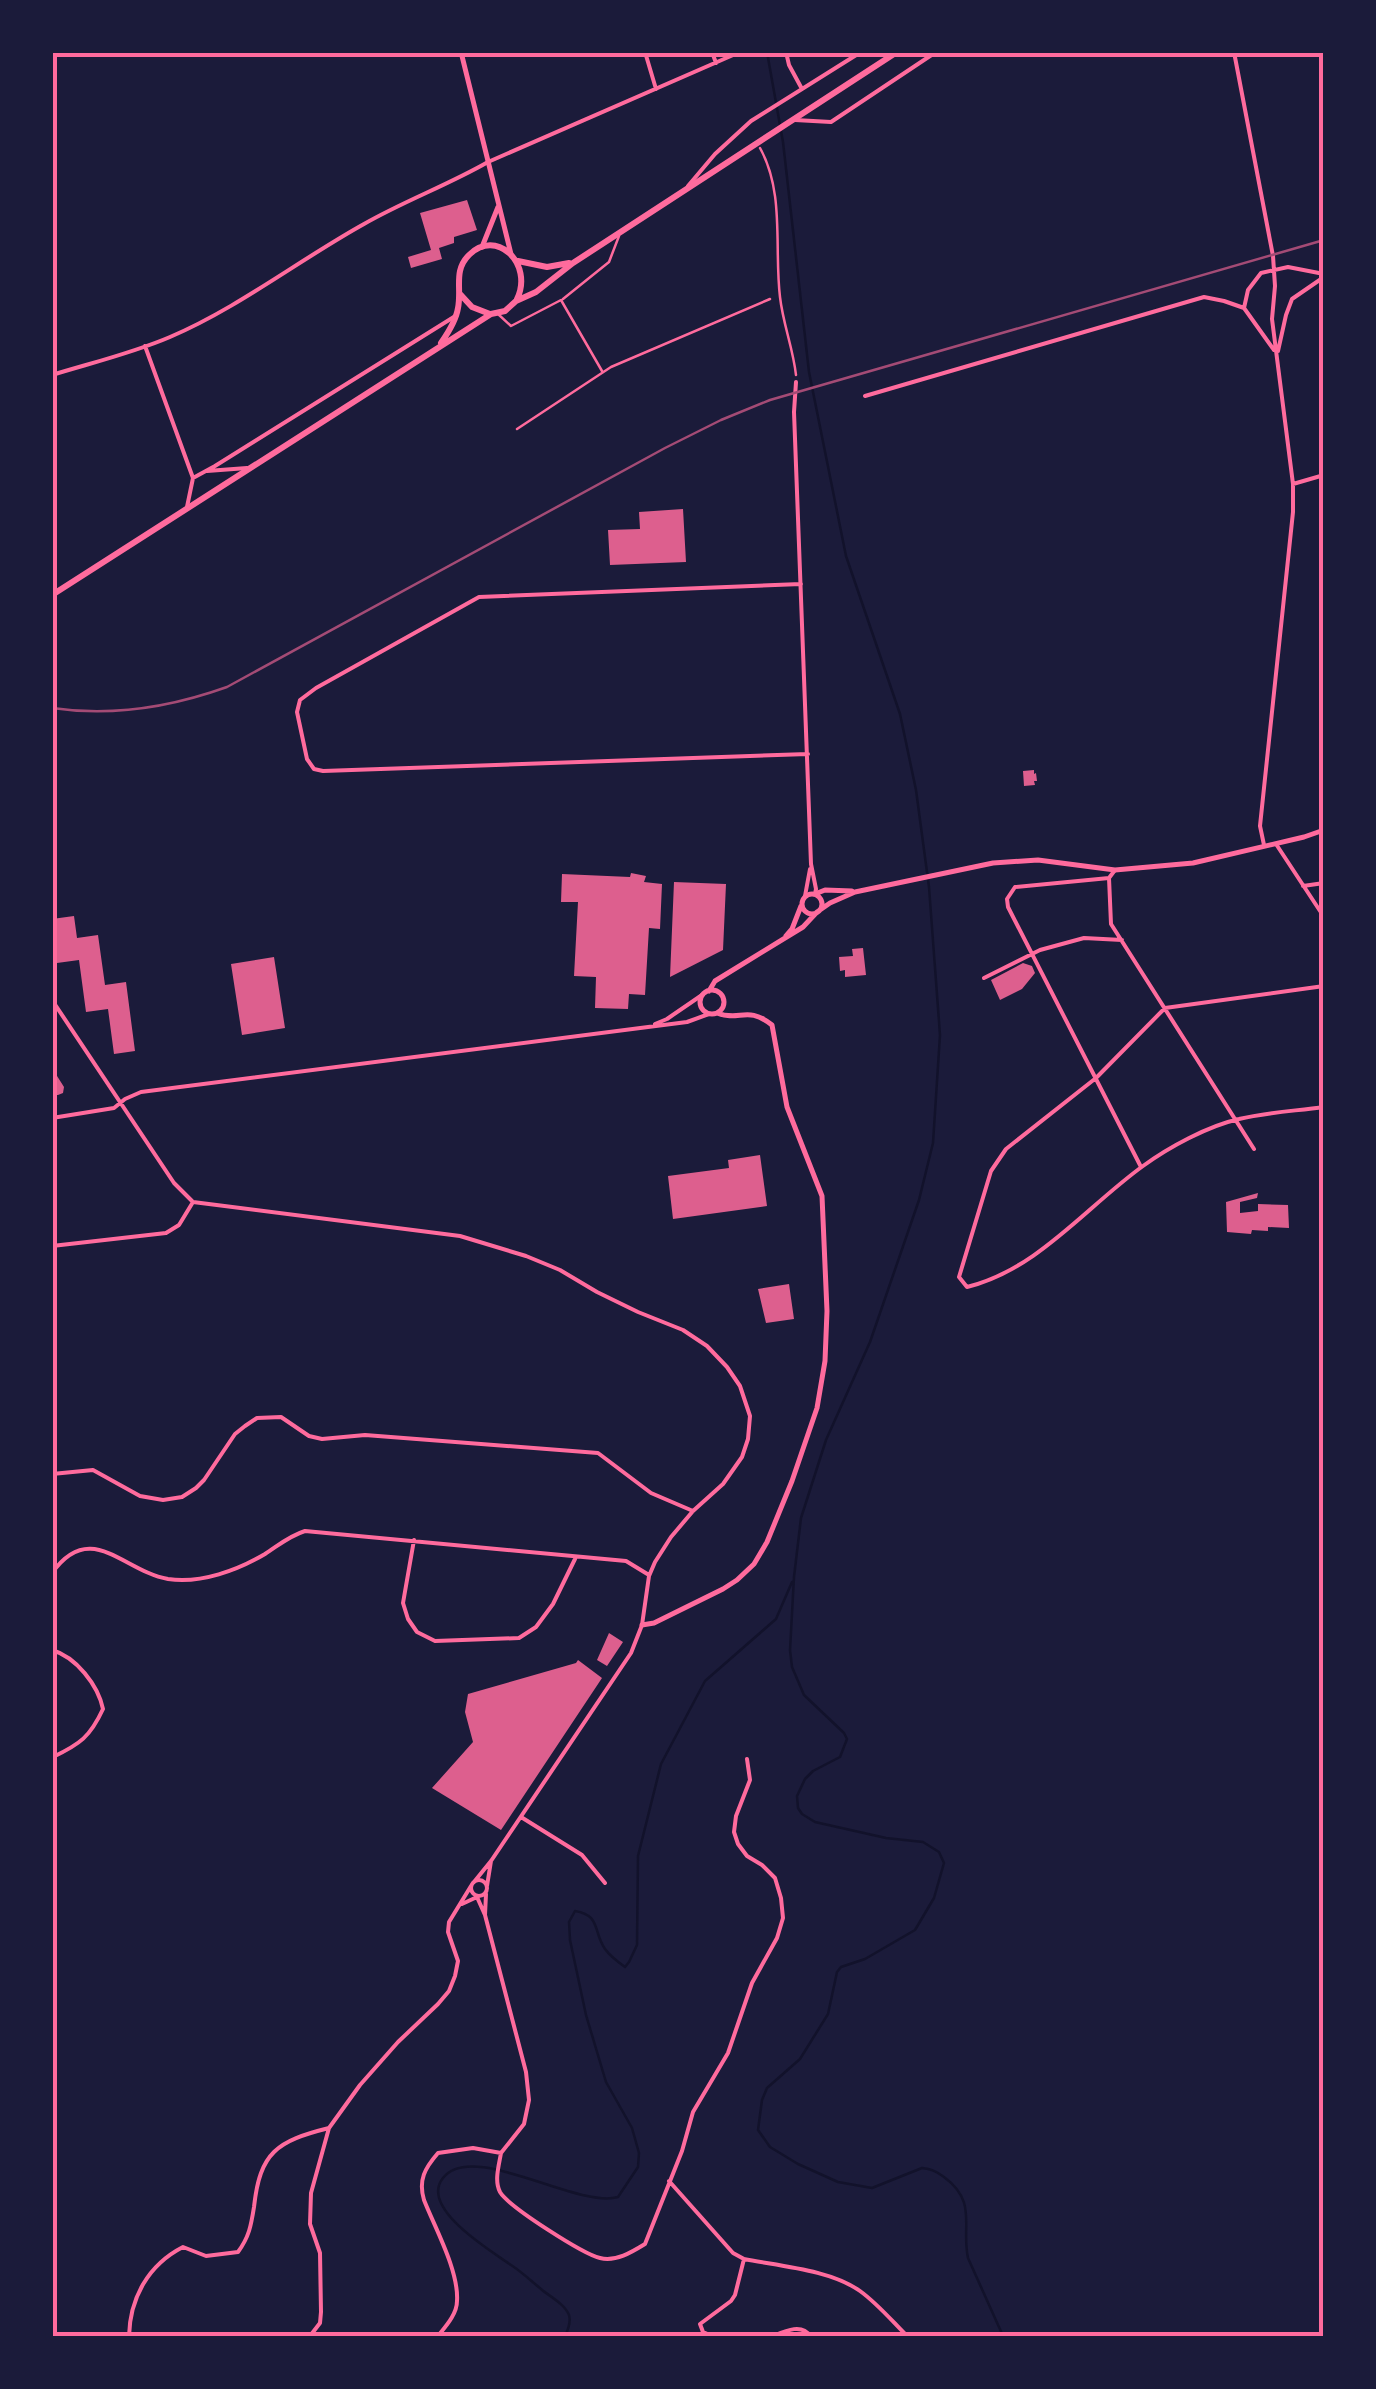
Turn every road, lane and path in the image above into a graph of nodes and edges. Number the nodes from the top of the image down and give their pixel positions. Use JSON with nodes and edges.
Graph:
{"nodes":[{"id":1,"x":460,"y":52,"type":"edge"},
{"id":2,"x":645,"y":52,"type":"edge"},
{"id":3,"x":712,"y":52,"type":"edge"},
{"id":4,"x":740,"y":52,"type":"edge"},
{"id":5,"x":786,"y":52,"type":"edge"},
{"id":6,"x":861,"y":52,"type":"edge"},
{"id":7,"x":897,"y":52,"type":"edge"},
{"id":8,"x":936,"y":52,"type":"edge"},
{"id":9,"x":1234,"y":52,"type":"edge"},
{"id":10,"x":716,"y":63,"type":"junction"},
{"id":11,"x":656,"y":89,"type":"junction"},
{"id":12,"x":802,"y":89,"type":"junction"},
{"id":13,"x":796,"y":120,"type":"junction"},
{"id":14,"x":758,"y":144,"type":"junction"},
{"id":15,"x":488,"y":162,"type":"junction"},
{"id":16,"x":685,"y":190,"type":"junction"},
{"id":17,"x":499,"y":204,"type":"junction"},
{"id":18,"x":621,"y":231,"type":"junction"},
{"id":19,"x":482,"y":247,"type":"junction"},
{"id":20,"x":514,"y":257,"type":"junction"},
{"id":21,"x":572,"y":263,"type":"junction"},
{"id":22,"x":1324,"y":275,"type":"edge"},
{"id":23,"x":460,"y":294,"type":"junction"},
{"id":24,"x":770,"y":299,"type":"dead end"},
{"id":25,"x":516,"y":300,"type":"junction"},
{"id":26,"x":562,"y":300,"type":"junction"},
{"id":27,"x":1244,"y":308,"type":"junction"},
{"id":28,"x":494,"y":313,"type":"junction"},
{"id":29,"x":456,"y":315,"type":"junction"},
{"id":30,"x":144,"y":346,"type":"junction"},
{"id":31,"x":436,"y":350,"type":"junction"},
{"id":32,"x":1276,"y":355,"type":"junction"},
{"id":33,"x":603,"y":373,"type":"junction"},
{"id":34,"x":52,"y":375,"type":"edge"},
{"id":35,"x":796,"y":382,"type":"joint"},
{"id":36,"x":865,"y":396,"type":"dead end"},
{"id":37,"x":517,"y":429,"type":"dead end"},
{"id":38,"x":252,"y":468,"type":"junction"},
{"id":39,"x":206,"y":471,"type":"junction"},
{"id":40,"x":1324,"y":475,"type":"edge"},
{"id":41,"x":193,"y":478,"type":"junction"},
{"id":42,"x":1292,"y":484,"type":"junction"},
{"id":43,"x":186,"y":510,"type":"junction"},
{"id":44,"x":801,"y":584,"type":"junction"},
{"id":45,"x":52,"y":595,"type":"edge"},
{"id":46,"x":808,"y":754,"type":"junction"},
{"id":47,"x":1324,"y":830,"type":"edge"},
{"id":48,"x":1276,"y":844,"type":"junction"},
{"id":49,"x":1264,"y":846,"type":"junction"},
{"id":50,"x":811,"y":864,"type":"junction"},
{"id":51,"x":1115,"y":870,"type":"junction"},
{"id":52,"x":1109,"y":878,"type":"junction"},
{"id":53,"x":814,"y":879,"type":"junction"},
{"id":54,"x":1324,"y":883,"type":"edge"},
{"id":55,"x":1303,"y":886,"type":"junction"},
{"id":56,"x":825,"y":890,"type":"junction"},
{"id":57,"x":855,"y":892,"type":"junction"},
{"id":58,"x":814,"y":894,"type":"junction"},
{"id":59,"x":805,"y":896,"type":"junction"},
{"id":60,"x":802,"y":905,"type":"junction"},
{"id":61,"x":817,"y":912,"type":"junction"},
{"id":62,"x":1324,"y":917,"type":"edge"},
{"id":63,"x":1122,"y":940,"type":"junction"},
{"id":64,"x":780,"y":942,"type":"junction"},
{"id":65,"x":1033,"y":954,"type":"junction"},
{"id":66,"x":730,"y":973,"type":"junction"},
{"id":67,"x":984,"y":978,"type":"dead end"},
{"id":68,"x":1324,"y":986,"type":"edge"},
{"id":69,"x":705,"y":993,"type":"junction"},
{"id":70,"x":720,"y":993,"type":"junction"},
{"id":71,"x":52,"y":1000,"type":"edge"},
{"id":72,"x":724,"y":1004,"type":"junction"},
{"id":73,"x":1165,"y":1008,"type":"junction"},
{"id":74,"x":713,"y":1014,"type":"junction"},
{"id":75,"x":744,"y":1014,"type":"junction"},
{"id":76,"x":646,"y":1028,"type":"junction"},
{"id":77,"x":1096,"y":1078,"type":"junction"},
{"id":78,"x":121,"y":1101,"type":"junction"},
{"id":79,"x":1323,"y":1108,"type":"edge"},
{"id":80,"x":52,"y":1118,"type":"edge"},
{"id":81,"x":1235,"y":1120,"type":"junction"},
{"id":82,"x":1254,"y":1149,"type":"dead end"},
{"id":83,"x":1141,"y":1167,"type":"junction"},
{"id":84,"x":193,"y":1202,"type":"junction"},
{"id":85,"x":52,"y":1246,"type":"edge"},
{"id":86,"x":52,"y":1474,"type":"edge"},
{"id":87,"x":693,"y":1510,"type":"junction"},
{"id":88,"x":414,"y":1540,"type":"junction"},
{"id":89,"x":576,"y":1556,"type":"junction"},
{"id":90,"x":52,"y":1573,"type":"edge"},
{"id":91,"x":650,"y":1576,"type":"junction"},
{"id":92,"x":642,"y":1625,"type":"junction"},
{"id":93,"x":52,"y":1650,"type":"edge"},
{"id":94,"x":54,"y":1757,"type":"edge"},
{"id":95,"x":747,"y":1759,"type":"dead end"},
{"id":96,"x":520,"y":1817,"type":"junction"},
{"id":97,"x":491,"y":1861,"type":"junction"},
{"id":98,"x":472,"y":1884,"type":"junction"},
{"id":99,"x":605,"y":1884,"type":"dead end"},
{"id":100,"x":487,"y":1889,"type":"junction"},
{"id":101,"x":478,"y":1897,"type":"junction"},
{"id":102,"x":459,"y":1906,"type":"junction"},
{"id":103,"x":486,"y":1915,"type":"junction"},
{"id":104,"x":329,"y":2128,"type":"junction"},
{"id":105,"x":500,"y":2153,"type":"junction"},
{"id":106,"x":670,"y":2182,"type":"junction"},
{"id":107,"x":744,"y":2259,"type":"junction"},
{"id":108,"x":129,"y":2336,"type":"edge"},
{"id":109,"x":310,"y":2336,"type":"edge"},
{"id":110,"x":438,"y":2336,"type":"edge"},
{"id":111,"x":712,"y":2336,"type":"edge"},
{"id":112,"x":774,"y":2336,"type":"edge"},
{"id":113,"x":810,"y":2336,"type":"edge"},
{"id":114,"x":907,"y":2336,"type":"edge"}],
"edges":[{"from":1,"to":15,"type":"street"},
{"from":2,"to":11,"type":"street"},
{"from":3,"to":10,"type":"street"},
{"from":4,"to":10,"type":"street"},
{"from":5,"to":12,"type":"street"},
{"from":6,"to":12,"type":"street"},
{"from":7,"to":13,"type":"main road"},
{"from":8,"to":13,"type":"street"},
{"from":9,"to":32,"type":"street"},
{"from":10,"to":11,"type":"street"},
{"from":11,"to":15,"type":"street"},
{"from":12,"to":16,"type":"street"},
{"from":13,"to":14,"type":"main road"},
{"from":14,"to":16,"type":"main road"},
{"from":14,"to":35,"type":"path"},
{"from":15,"to":17,"type":"street"},
{"from":15,"to":30,"type":"street"},
{"from":16,"to":18,"type":"main road"},
{"from":17,"to":19,"type":"street"},
{"from":17,"to":20,"type":"street"},
{"from":18,"to":21,"type":"main road"},
{"from":18,"to":26,"type":"lane"},
{"from":19,"to":20,"type":"main road"},
{"from":19,"to":23,"type":"main road"},
{"from":20,"to":21,"type":"main road"},
{"from":20,"to":25,"type":"main road"},
{"from":21,"to":25,"type":"main road"},
{"from":22,"to":27,"type":"street"},
{"from":22,"to":32,"type":"street"},
{"from":23,"to":28,"type":"main road"},
{"from":23,"to":29,"type":"main road"},
{"from":24,"to":33,"type":"lane"},
{"from":25,"to":28,"type":"main road"},
{"from":26,"to":28,"type":"lane"},
{"from":26,"to":33,"type":"lane"},
{"from":27,"to":32,"type":"street"},
{"from":27,"to":36,"type":"street"},
{"from":28,"to":31,"type":"main road"},
{"from":29,"to":31,"type":"main road"},
{"from":29,"to":39,"type":"street"},
{"from":30,"to":34,"type":"street"},
{"from":30,"to":41,"type":"street"},
{"from":31,"to":38,"type":"main road"},
{"from":32,"to":42,"type":"street"},
{"from":33,"to":37,"type":"lane"},
{"from":35,"to":44,"type":"street"},
{"from":38,"to":39,"type":"street"},
{"from":38,"to":43,"type":"main road"},
{"from":39,"to":41,"type":"street"},
{"from":40,"to":42,"type":"street"},
{"from":41,"to":43,"type":"street"},
{"from":42,"to":49,"type":"street"},
{"from":43,"to":45,"type":"main road"},
{"from":44,"to":46,"type":"street"},
{"from":44,"to":46,"type":"street"},
{"from":46,"to":50,"type":"street"},
{"from":47,"to":48,"type":"street"},
{"from":48,"to":49,"type":"street"},
{"from":48,"to":55,"type":"street"},
{"from":49,"to":51,"type":"street"},
{"from":50,"to":53,"type":"street"},
{"from":50,"to":59,"type":"street"},
{"from":51,"to":52,"type":"street"},
{"from":51,"to":57,"type":"street"},
{"from":52,"to":63,"type":"street"},
{"from":52,"to":65,"type":"street"},
{"from":53,"to":56,"type":"street"},
{"from":53,"to":58,"type":"street"},
{"from":54,"to":55,"type":"street"},
{"from":55,"to":62,"type":"street"},
{"from":56,"to":57,"type":"street"},
{"from":56,"to":58,"type":"street"},
{"from":57,"to":61,"type":"street"},
{"from":58,"to":59,"type":"street"},
{"from":58,"to":61,"type":"street"},
{"from":59,"to":60,"type":"street"},
{"from":60,"to":61,"type":"street"},
{"from":60,"to":64,"type":"street"},
{"from":61,"to":64,"type":"street"},
{"from":63,"to":65,"type":"street"},
{"from":63,"to":73,"type":"street"},
{"from":64,"to":66,"type":"street"},
{"from":65,"to":67,"type":"street"},
{"from":65,"to":77,"type":"street"},
{"from":66,"to":69,"type":"street"},
{"from":66,"to":70,"type":"street"},
{"from":68,"to":73,"type":"street"},
{"from":69,"to":70,"type":"street"},
{"from":69,"to":74,"type":"street"},
{"from":69,"to":76,"type":"street"},
{"from":70,"to":72,"type":"street"},
{"from":71,"to":78,"type":"street"},
{"from":72,"to":74,"type":"street"},
{"from":72,"to":75,"type":"street"},
{"from":73,"to":77,"type":"street"},
{"from":73,"to":81,"type":"street"},
{"from":74,"to":75,"type":"street"},
{"from":74,"to":76,"type":"street"},
{"from":75,"to":92,"type":"street"},
{"from":76,"to":78,"type":"street"},
{"from":77,"to":83,"type":"street"},
{"from":77,"to":83,"type":"street"},
{"from":78,"to":80,"type":"street"},
{"from":78,"to":84,"type":"street"},
{"from":79,"to":81,"type":"street"},
{"from":81,"to":82,"type":"street"},
{"from":81,"to":83,"type":"street"},
{"from":84,"to":85,"type":"street"},
{"from":84,"to":87,"type":"street"},
{"from":86,"to":87,"type":"street"},
{"from":87,"to":91,"type":"street"},
{"from":88,"to":89,"type":"street"},
{"from":88,"to":89,"type":"street"},
{"from":88,"to":90,"type":"street"},
{"from":89,"to":91,"type":"street"},
{"from":91,"to":92,"type":"street"},
{"from":92,"to":96,"type":"street"},
{"from":93,"to":94,"type":"street"},
{"from":95,"to":106,"type":"street"},
{"from":96,"to":97,"type":"street"},
{"from":96,"to":99,"type":"street"},
{"from":97,"to":98,"type":"street"},
{"from":97,"to":100,"type":"street"},
{"from":98,"to":100,"type":"street"},
{"from":98,"to":101,"type":"street"},
{"from":98,"to":102,"type":"street"},
{"from":100,"to":101,"type":"street"},
{"from":100,"to":103,"type":"street"},
{"from":101,"to":102,"type":"street"},
{"from":101,"to":103,"type":"street"},
{"from":102,"to":104,"type":"street"},
{"from":103,"to":105,"type":"street"},
{"from":104,"to":108,"type":"street"},
{"from":104,"to":109,"type":"street"},
{"from":105,"to":106,"type":"street"},
{"from":105,"to":110,"type":"street"},
{"from":106,"to":107,"type":"street"},
{"from":107,"to":111,"type":"street"},
{"from":107,"to":114,"type":"street"},
{"from":112,"to":113,"type":"street"}]}
